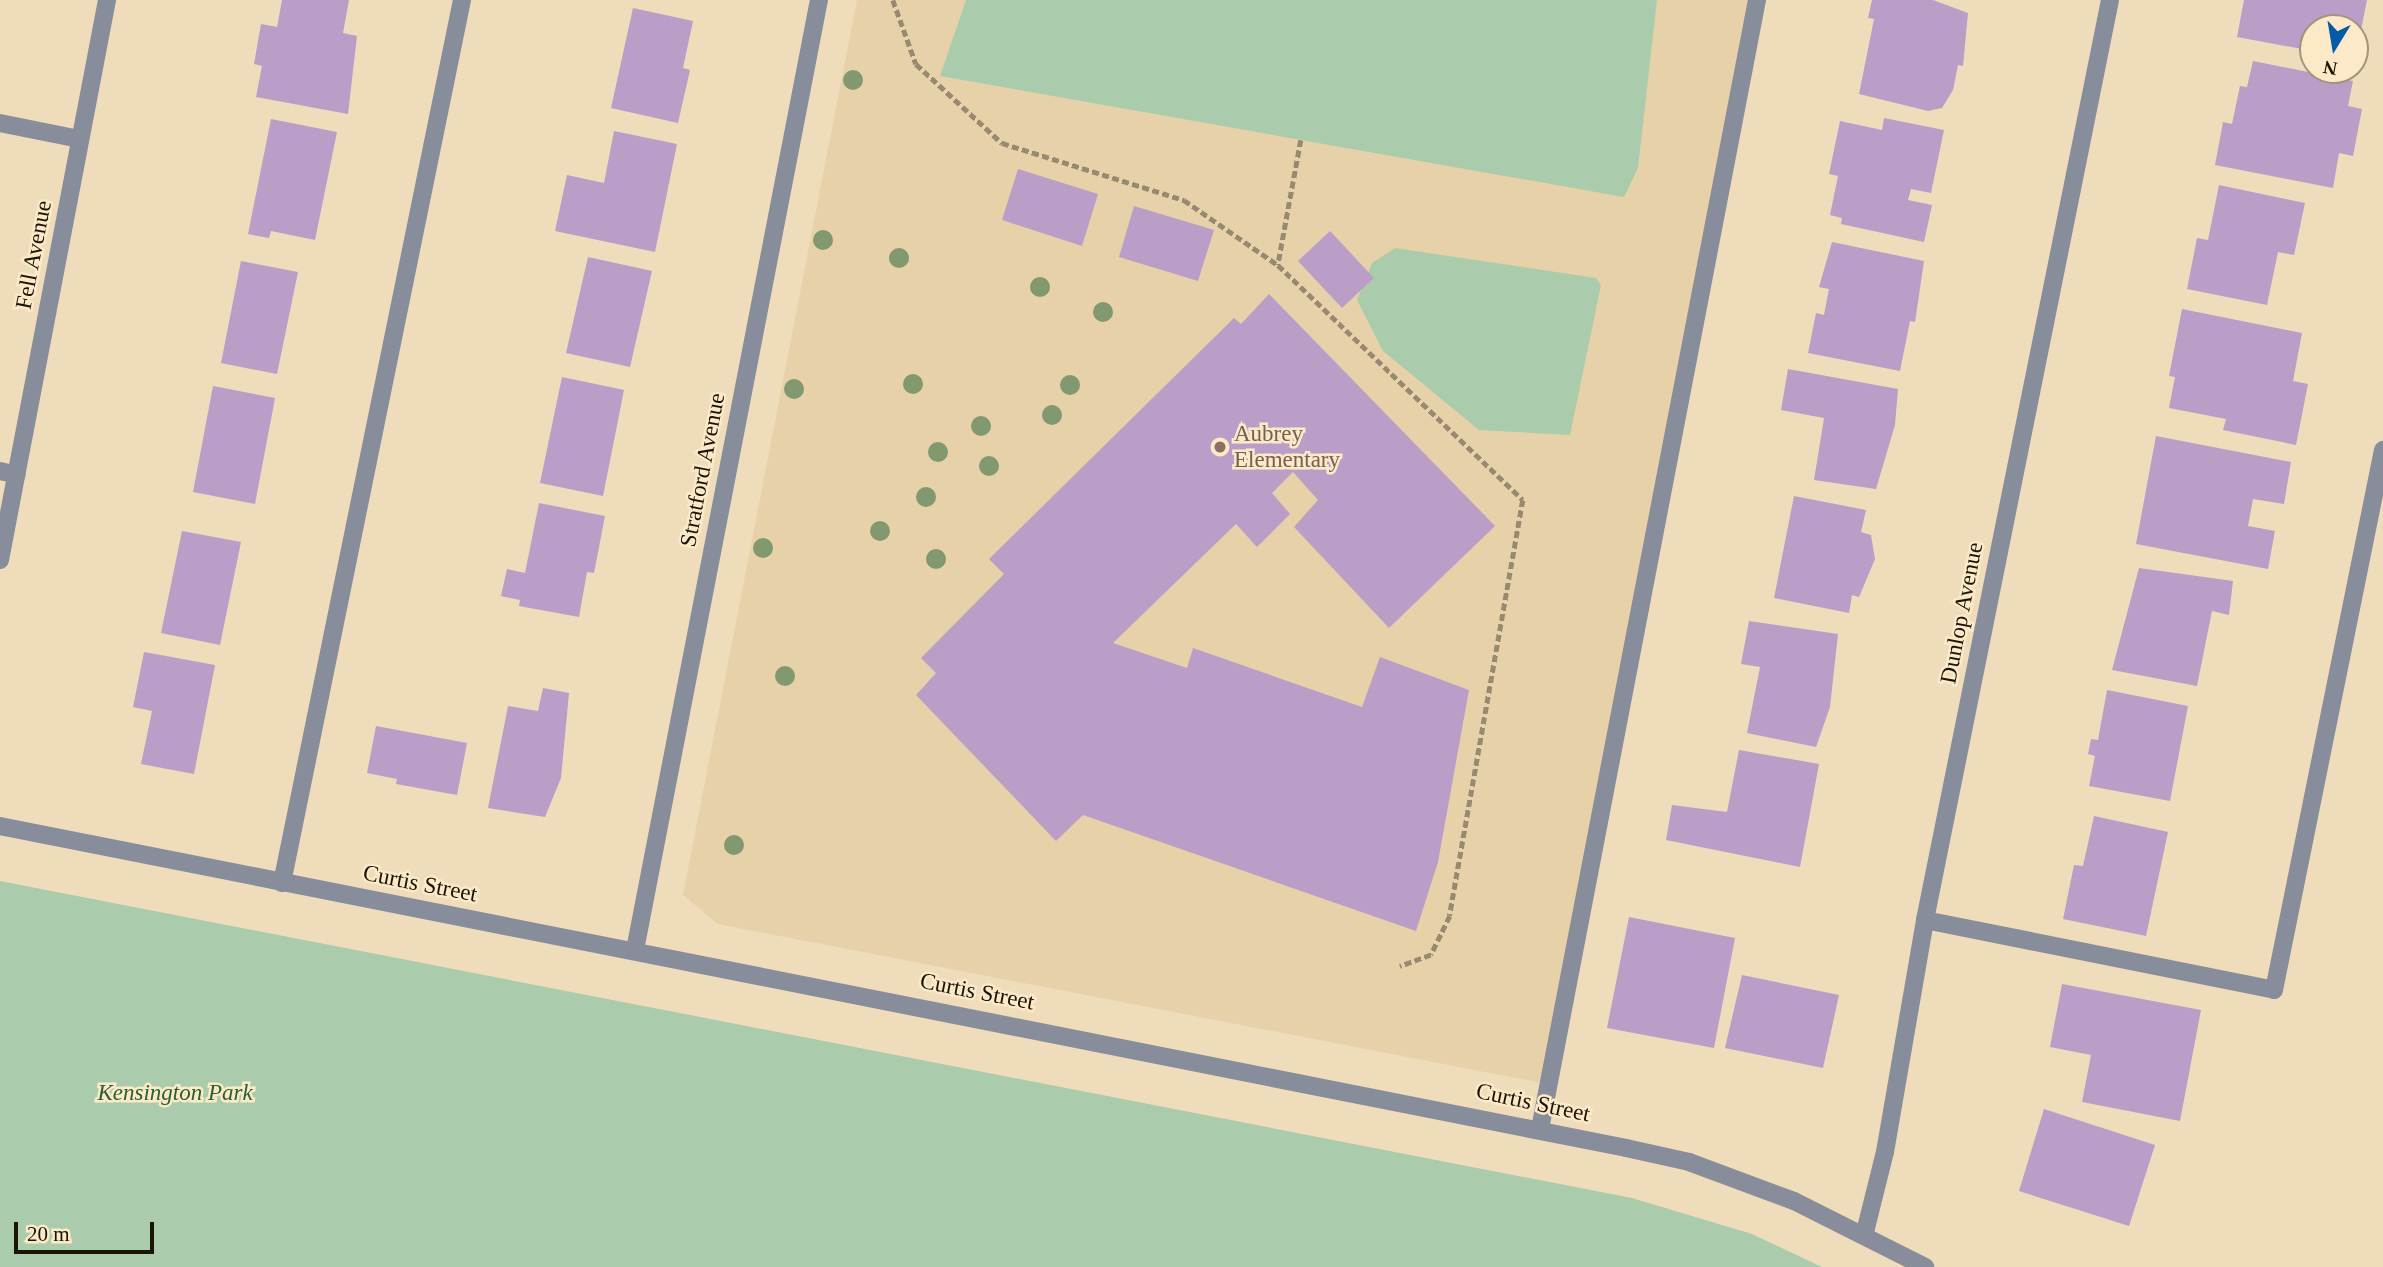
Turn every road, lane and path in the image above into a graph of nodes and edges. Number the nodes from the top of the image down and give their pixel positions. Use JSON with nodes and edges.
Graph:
{"nodes":[{"id":1,"x":107,"y":0,"type":"edge"},
{"id":2,"x":462,"y":0,"type":"edge"},
{"id":3,"x":819,"y":0,"type":"edge"},
{"id":4,"x":893,"y":0,"type":"edge"},
{"id":5,"x":1757,"y":0,"type":"edge"},
{"id":6,"x":2110,"y":0,"type":"edge"},
{"id":7,"x":0,"y":123,"type":"edge"},
{"id":8,"x":79,"y":139,"type":"junction"},
{"id":9,"x":1301,"y":140,"type":"dead end"},
{"id":10,"x":1278,"y":265,"type":"junction"},
{"id":11,"x":2383,"y":450,"type":"edge"},
{"id":12,"x":9,"y":473,"type":"edge"},
{"id":13,"x":0,"y":560,"type":"edge"},
{"id":14,"x":0,"y":826,"type":"edge"},
{"id":15,"x":282,"y":883,"type":"junction"},
{"id":16,"x":1925,"y":920,"type":"junction"},
{"id":17,"x":635,"y":950,"type":"junction"},
{"id":18,"x":1400,"y":966,"type":"dead end"},
{"id":19,"x":1540,"y":1129,"type":"junction"},
{"id":20,"x":1864,"y":1236,"type":"junction"},
{"id":21,"x":1926,"y":1267,"type":"edge"}],
"edges":[{"from":1,"to":8,"type":"street","name":"Fell Avenue"},
{"from":2,"to":15,"type":"street"},
{"from":3,"to":17,"type":"street","name":"Stratford Avenue"},
{"from":4,"to":10,"type":"path"},
{"from":5,"to":19,"type":"street"},
{"from":6,"to":16,"type":"street","name":"Dunlop Avenue"},
{"from":7,"to":8,"type":"street"},
{"from":8,"to":12,"type":"street","name":"Fell Avenue"},
{"from":9,"to":10,"type":"path"},
{"from":10,"to":18,"type":"path"},
{"from":11,"to":16,"type":"street"},
{"from":12,"to":13,"type":"street","name":"Fell Avenue"},
{"from":14,"to":15,"type":"street","name":"Curtis Street"},
{"from":15,"to":17,"type":"street","name":"Curtis Street"},
{"from":16,"to":20,"type":"street","name":"Dunlop Avenue"},
{"from":17,"to":19,"type":"street","name":"Curtis Street"},
{"from":19,"to":20,"type":"street","name":"Curtis Street"},
{"from":20,"to":21,"type":"street","name":"Curtis Street"}]}
